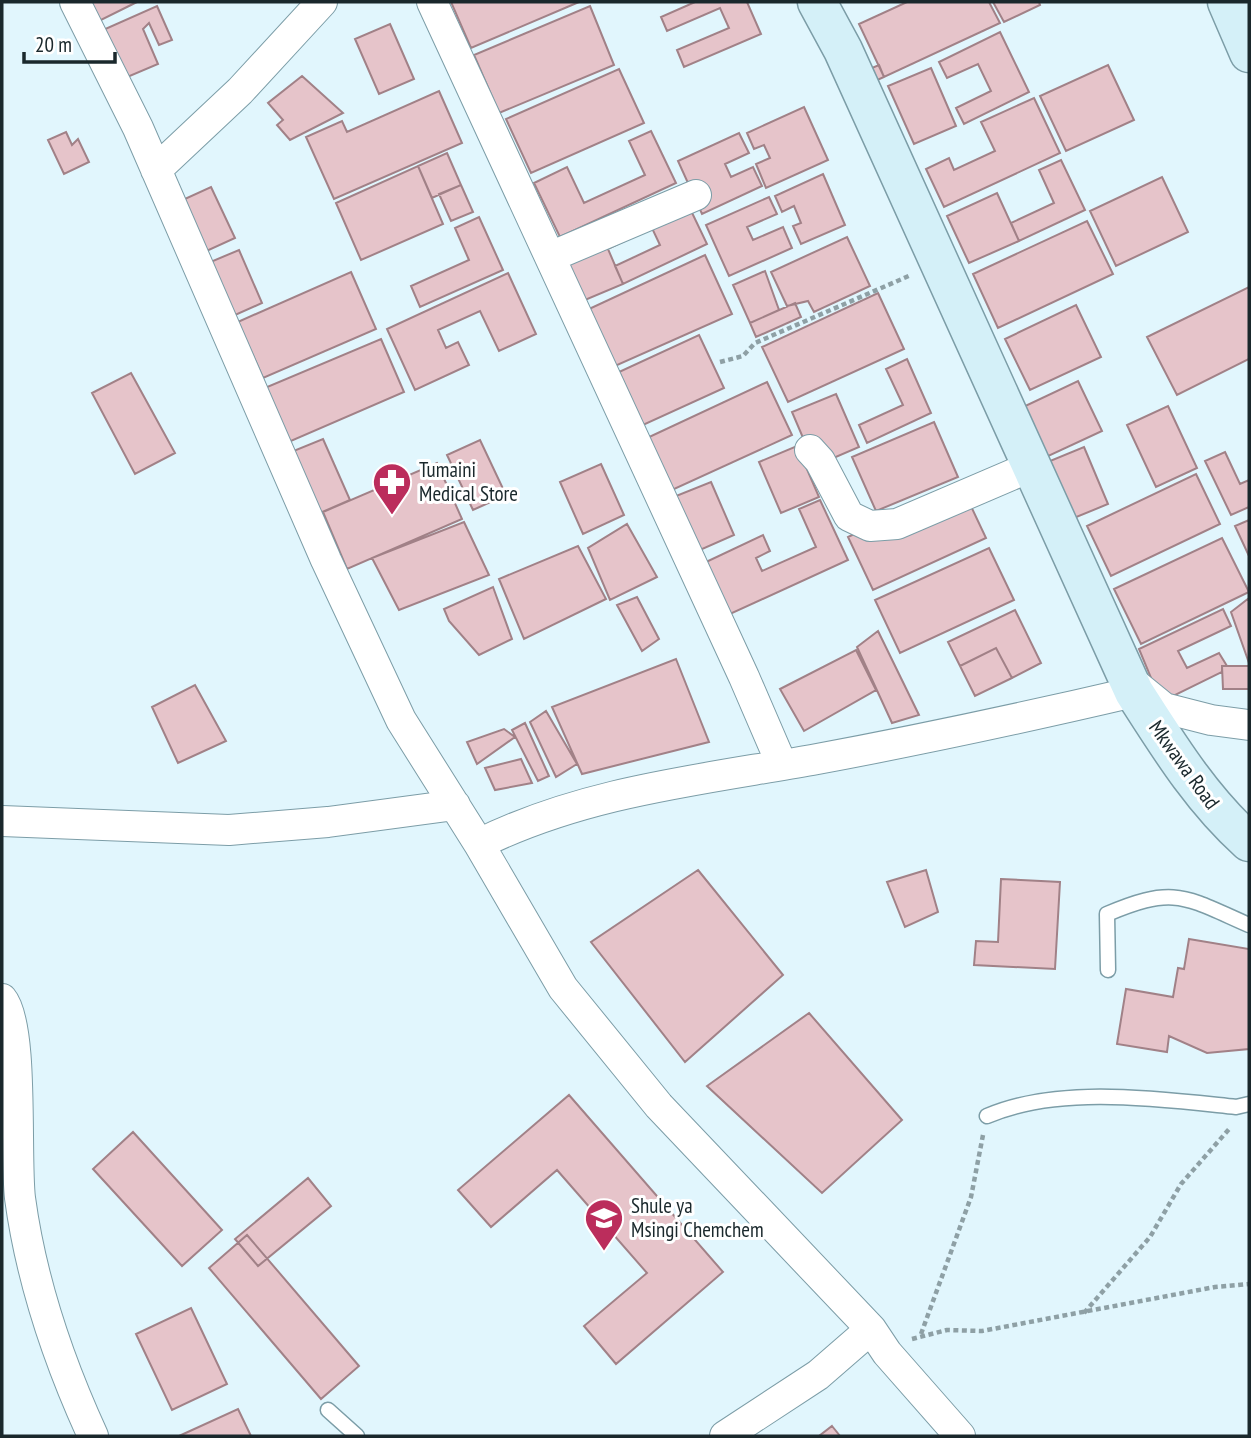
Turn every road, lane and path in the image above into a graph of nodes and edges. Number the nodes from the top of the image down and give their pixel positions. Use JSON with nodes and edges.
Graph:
{"nodes":[{"id":1,"x":75,"y":2,"type":"edge"},
{"id":2,"x":322,"y":2,"type":"edge"},
{"id":3,"x":432,"y":2,"type":"edge"},
{"id":4,"x":817,"y":2,"type":"edge"},
{"id":5,"x":1227,"y":2,"type":"edge"},
{"id":6,"x":1249,"y":53,"type":"edge"},
{"id":7,"x":156,"y":170,"type":"junction"},
{"id":8,"x":696,"y":195,"type":"dead end"},
{"id":9,"x":550,"y":257,"type":"junction"},
{"id":10,"x":937,"y":264,"type":"junction"},
{"id":11,"x":720,"y":362,"type":"dead end"},
{"id":12,"x":810,"y":450,"type":"dead end"},
{"id":13,"x":1030,"y":467,"type":"junction"},
{"id":14,"x":1131,"y":686,"type":"junction"},
{"id":15,"x":1249,"y":725,"type":"edge"},
{"id":16,"x":782,"y":765,"type":"junction"},
{"id":17,"x":455,"y":805,"type":"junction"},
{"id":18,"x":2,"y":821,"type":"edge"},
{"id":19,"x":1249,"y":842,"type":"edge"},
{"id":20,"x":479,"y":844,"type":"junction"},
{"id":21,"x":1249,"y":925,"type":"edge"},
{"id":22,"x":1108,"y":970,"type":"dead end"},
{"id":23,"x":2,"y":999,"type":"edge"},
{"id":24,"x":1249,"y":1104,"type":"edge"},
{"id":25,"x":987,"y":1116,"type":"joint"},
{"id":26,"x":1231,"y":1126,"type":"dead end"},
{"id":27,"x":10,"y":1144,"type":"edge"},
{"id":28,"x":1249,"y":1284,"type":"edge"},
{"id":29,"x":1084,"y":1313,"type":"junction"},
{"id":30,"x":921,"y":1334,"type":"junction"},
{"id":31,"x":879,"y":1341,"type":"junction"},
{"id":32,"x":328,"y":1410,"type":"dead end"},
{"id":33,"x":93,"y":1436,"type":"edge"},
{"id":34,"x":357,"y":1436,"type":"edge"},
{"id":35,"x":725,"y":1436,"type":"edge"},
{"id":36,"x":960,"y":1436,"type":"edge"}],
"edges":[{"from":1,"to":7,"type":"street"},
{"from":2,"to":7,"type":"street"},
{"from":3,"to":9,"type":"street"},
{"from":4,"to":10,"type":"street","name":"Mkwawa Road"},
{"from":5,"to":6,"type":"street"},
{"from":7,"to":17,"type":"street"},
{"from":8,"to":9,"type":"street"},
{"from":9,"to":16,"type":"street"},
{"from":10,"to":11,"type":"path"},
{"from":10,"to":13,"type":"street","name":"Mkwawa Road"},
{"from":12,"to":13,"type":"street"},
{"from":13,"to":14,"type":"street","name":"Mkwawa Road"},
{"from":14,"to":15,"type":"street"},
{"from":14,"to":16,"type":"street"},
{"from":14,"to":19,"type":"street","name":"Mkwawa Road"},
{"from":16,"to":20,"type":"street"},
{"from":17,"to":18,"type":"street"},
{"from":17,"to":20,"type":"street"},
{"from":20,"to":31,"type":"street"},
{"from":21,"to":22,"type":"lane"},
{"from":23,"to":27,"type":"street"},
{"from":24,"to":25,"type":"lane"},
{"from":25,"to":30,"type":"path"},
{"from":26,"to":29,"type":"path"},
{"from":27,"to":33,"type":"street"},
{"from":28,"to":29,"type":"path"},
{"from":29,"to":30,"type":"path"},
{"from":30,"to":31,"type":"path"},
{"from":31,"to":35,"type":"street"},
{"from":31,"to":36,"type":"street"},
{"from":32,"to":34,"type":"lane"}]}
